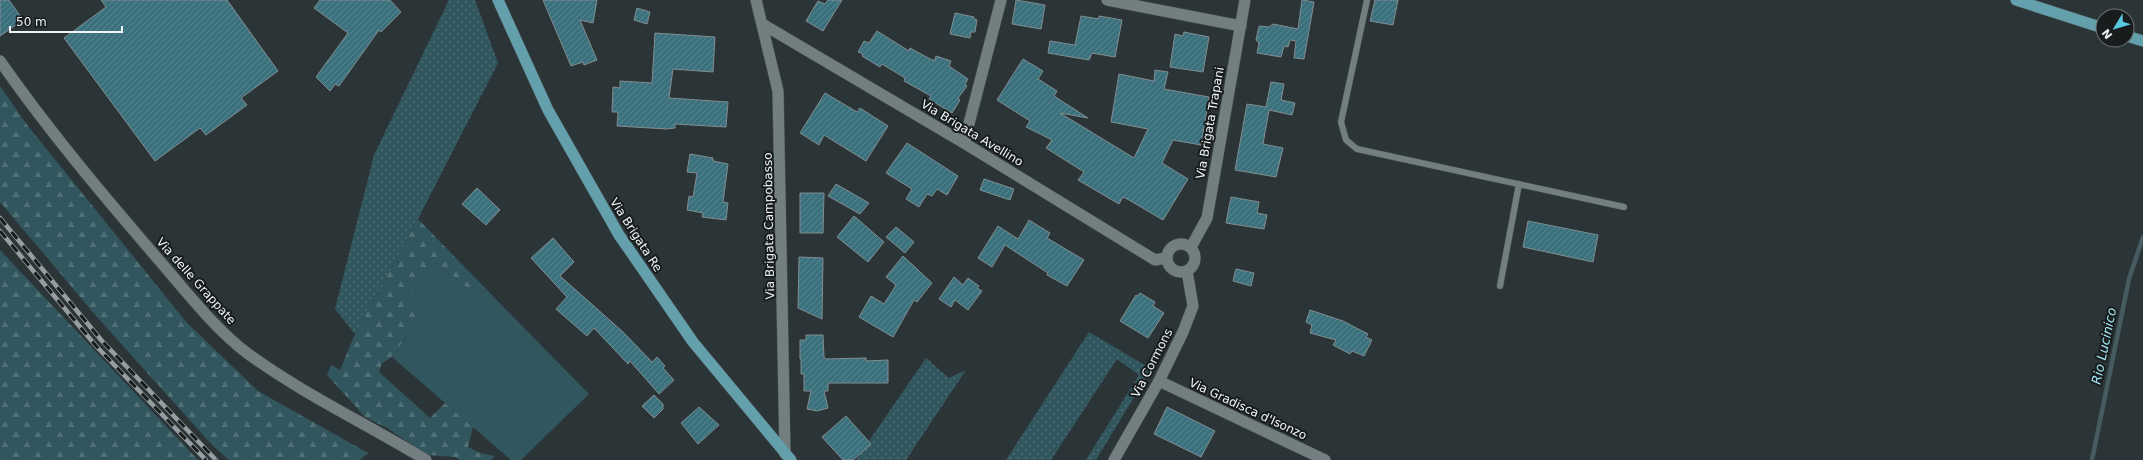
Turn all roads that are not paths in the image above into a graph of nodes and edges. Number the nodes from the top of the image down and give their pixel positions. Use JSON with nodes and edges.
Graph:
{"nodes":[{"id":1,"x":498,"y":0,"type":"edge"},
{"id":2,"x":756,"y":0,"type":"edge"},
{"id":3,"x":1001,"y":0,"type":"edge"},
{"id":4,"x":1107,"y":0,"type":"edge"},
{"id":5,"x":1245,"y":0,"type":"edge"},
{"id":6,"x":1367,"y":0,"type":"edge"},
{"id":7,"x":2016,"y":0,"type":"edge"},
{"id":8,"x":764,"y":25,"type":"junction"},
{"id":9,"x":2095,"y":25,"type":"edge"},
{"id":10,"x":1240,"y":26,"type":"junction"},
{"id":11,"x":0,"y":61,"type":"edge"},
{"id":12,"x":964,"y":143,"type":"junction"},
{"id":13,"x":1519,"y":184,"type":"junction"},
{"id":14,"x":1624,"y":207,"type":"dead end"},
{"id":15,"x":1190,"y":247,"type":"junction"},
{"id":16,"x":1166,"y":258,"type":"junction"},
{"id":17,"x":1187,"y":271,"type":"junction"},
{"id":18,"x":1500,"y":286,"type":"dead end"},
{"id":19,"x":1159,"y":381,"type":"junction"},
{"id":20,"x":788,"y":457,"type":"edge"},
{"id":21,"x":426,"y":460,"type":"edge"},
{"id":22,"x":1114,"y":460,"type":"edge"},
{"id":23,"x":1326,"y":460,"type":"edge"}],
"edges":[{"from":1,"to":20,"type":"main road","name":"Via Brigata Re"},
{"from":2,"to":8,"type":"street","name":"Via Brigata Campobasso"},
{"from":3,"to":12,"type":"street"},
{"from":4,"to":10,"type":"street"},
{"from":5,"to":10,"type":"street","name":"Via Brigata Trapani"},
{"from":6,"to":13,"type":"lane"},
{"from":7,"to":9,"type":"main road"},
{"from":8,"to":12,"type":"street","name":"Via Brigata Avellino"},
{"from":8,"to":20,"type":"street","name":"Via Brigata Campobasso"},
{"from":10,"to":15,"type":"street","name":"Via Brigata Trapani"},
{"from":11,"to":21,"type":"street","name":"Via delle Grappate"},
{"from":12,"to":16,"type":"street","name":"Via Brigata Avellino"},
{"from":13,"to":14,"type":"lane"},
{"from":13,"to":18,"type":"lane"},
{"from":15,"to":16,"type":"street"},
{"from":15,"to":17,"type":"street"},
{"from":16,"to":17,"type":"street"},
{"from":17,"to":19,"type":"street","name":"Via Cormons"},
{"from":19,"to":22,"type":"street","name":"Via Cormons"},
{"from":19,"to":23,"type":"street","name":"Via Gradisca d'Isonzo"}]}
